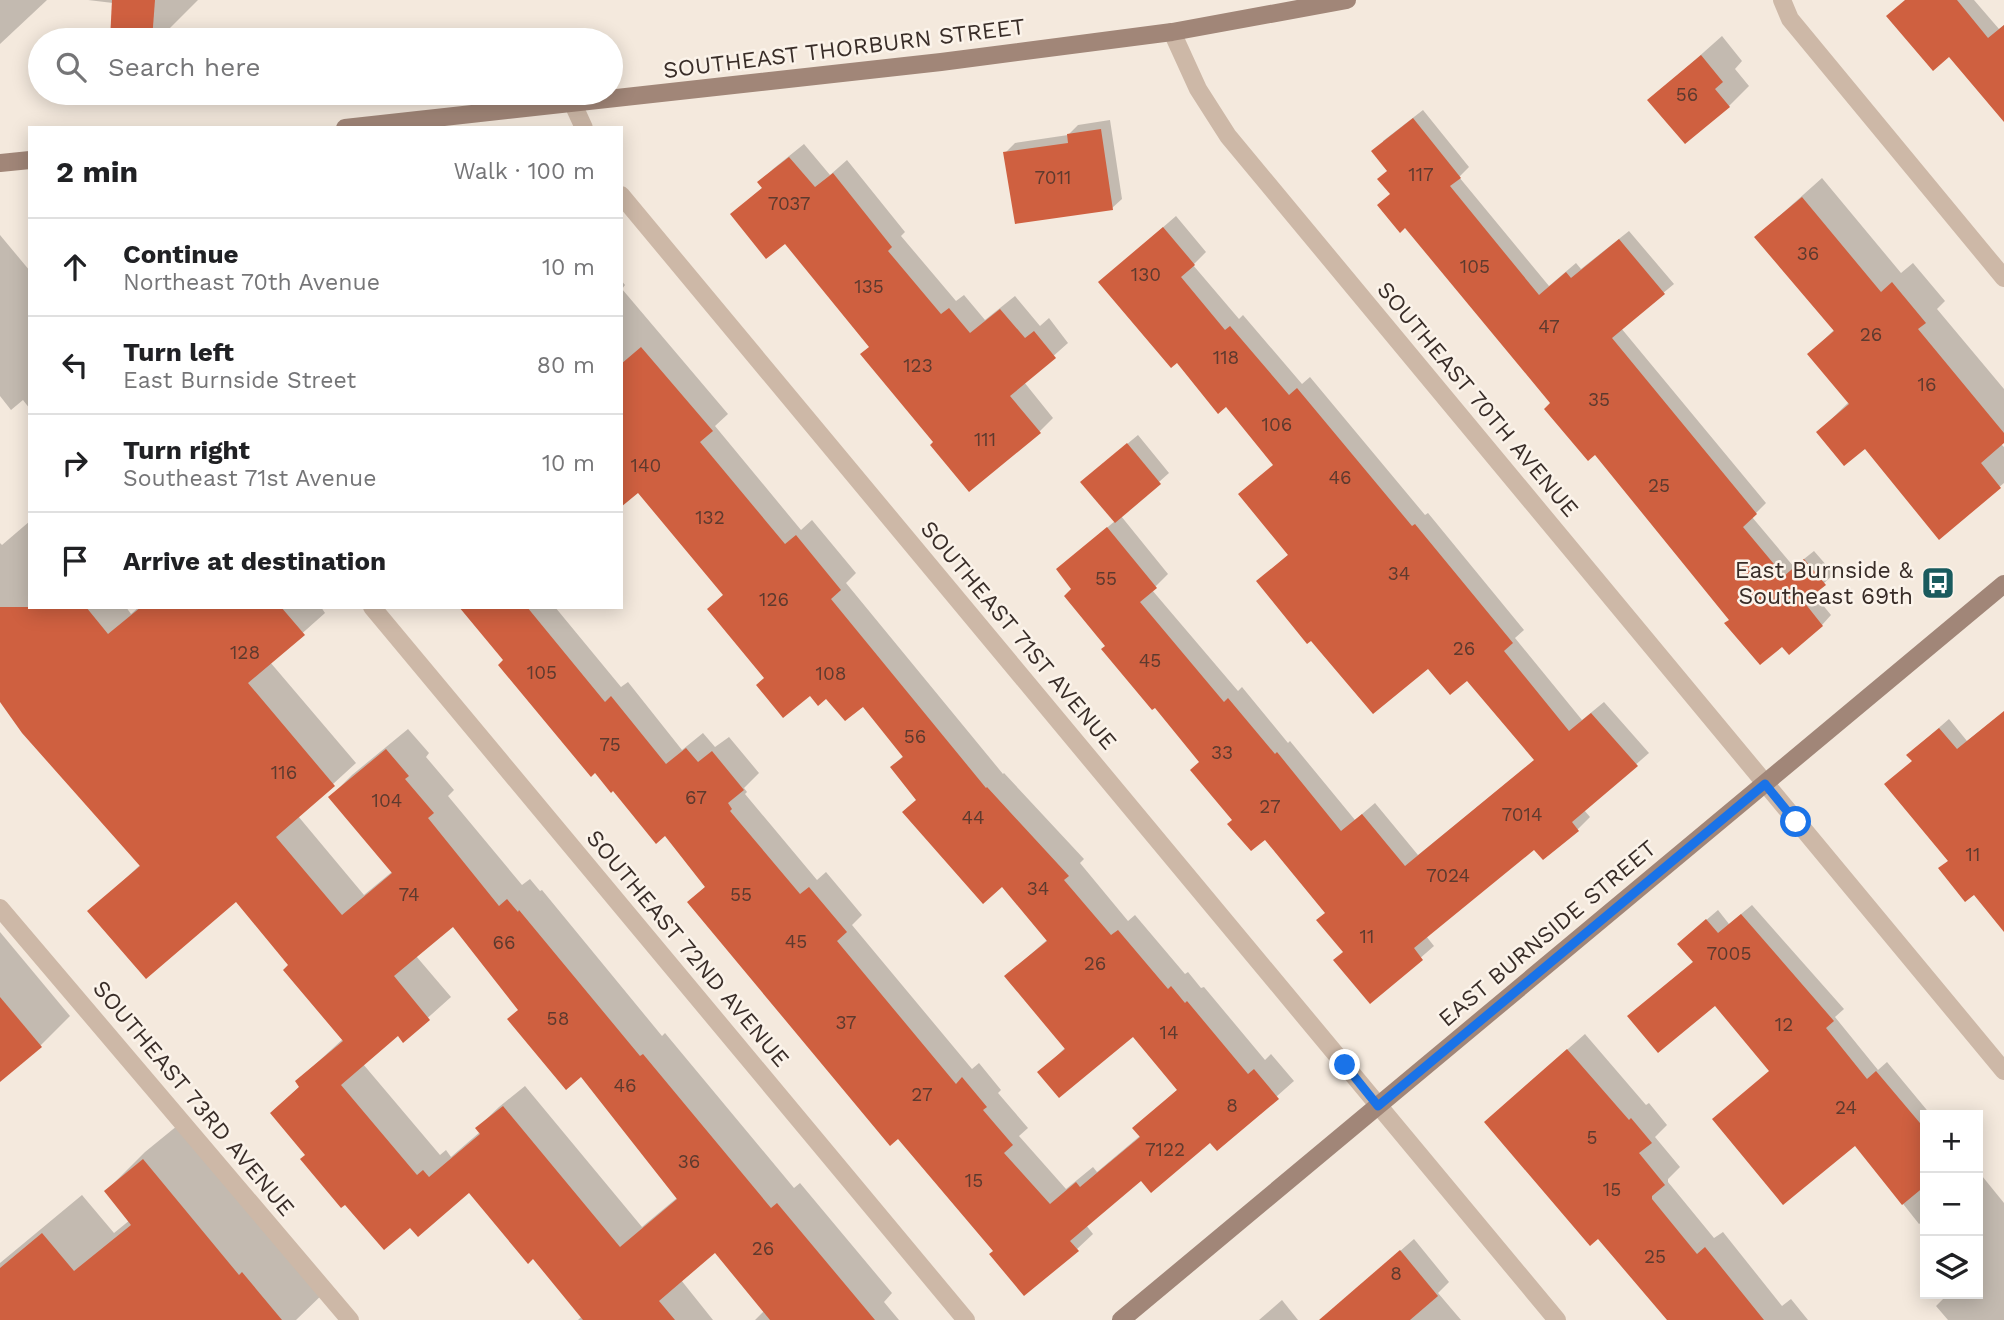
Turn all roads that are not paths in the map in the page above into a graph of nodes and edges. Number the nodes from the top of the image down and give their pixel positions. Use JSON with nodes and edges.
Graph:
{"nodes":[{"id":1,"x":1347,"y":0,"type":"edge"},
{"id":2,"x":1782,"y":0,"type":"edge"},
{"id":3,"x":1172,"y":32,"type":"junction"},
{"id":4,"x":623,"y":98,"type":"edge"},
{"id":5,"x":564,"y":105,"type":"edge"},
{"id":6,"x":573,"y":105,"type":"edge"},
{"id":7,"x":364,"y":126,"type":"edge"},
{"id":8,"x":583,"y":126,"type":"edge"},
{"id":9,"x":28,"y":160,"type":"edge"},
{"id":10,"x":0,"y":163,"type":"edge"},
{"id":11,"x":623,"y":197,"type":"edge"},
{"id":12,"x":2004,"y":278,"type":"edge"},
{"id":13,"x":2004,"y":584,"type":"edge"},
{"id":14,"x":374,"y":609,"type":"edge"},
{"id":15,"x":1765,"y":784,"type":"junction"},
{"id":16,"x":0,"y":908,"type":"edge"},
{"id":17,"x":2004,"y":1071,"type":"edge"},
{"id":18,"x":1378,"y":1106,"type":"junction"},
{"id":19,"x":350,"y":1320,"type":"edge"},
{"id":20,"x":967,"y":1320,"type":"edge"},
{"id":21,"x":1121,"y":1320,"type":"edge"},
{"id":22,"x":1557,"y":1320,"type":"edge"}],
"edges":[{"from":1,"to":3,"type":"street","name":"SOUTHEAST THORBURN STREET"},
{"from":2,"to":12,"type":"street"},
{"from":3,"to":4,"type":"street","name":"SOUTHEAST THORBURN STREET"},
{"from":3,"to":15,"type":"street","name":"SOUTHEAST 70TH AVENUE"},
{"from":5,"to":7,"type":"street","name":"SOUTHEAST THORBURN STREET"},
{"from":6,"to":8,"type":"street"},
{"from":9,"to":10,"type":"street"},
{"from":11,"to":18,"type":"street","name":"SOUTHEAST 71ST AVENUE"},
{"from":13,"to":15,"type":"street","name":"EAST BURNSIDE STREET"},
{"from":14,"to":20,"type":"street","name":"SOUTHEAST 72ND AVENUE"},
{"from":15,"to":17,"type":"street","name":"SOUTHEAST 70TH AVENUE"},
{"from":15,"to":18,"type":"street","name":"EAST BURNSIDE STREET"},
{"from":16,"to":19,"type":"street","name":"SOUTHEAST 73RD AVENUE"},
{"from":18,"to":21,"type":"street","name":"EAST BURNSIDE STREET"},
{"from":18,"to":22,"type":"street","name":"SOUTHEAST 71ST AVENUE"}]}
